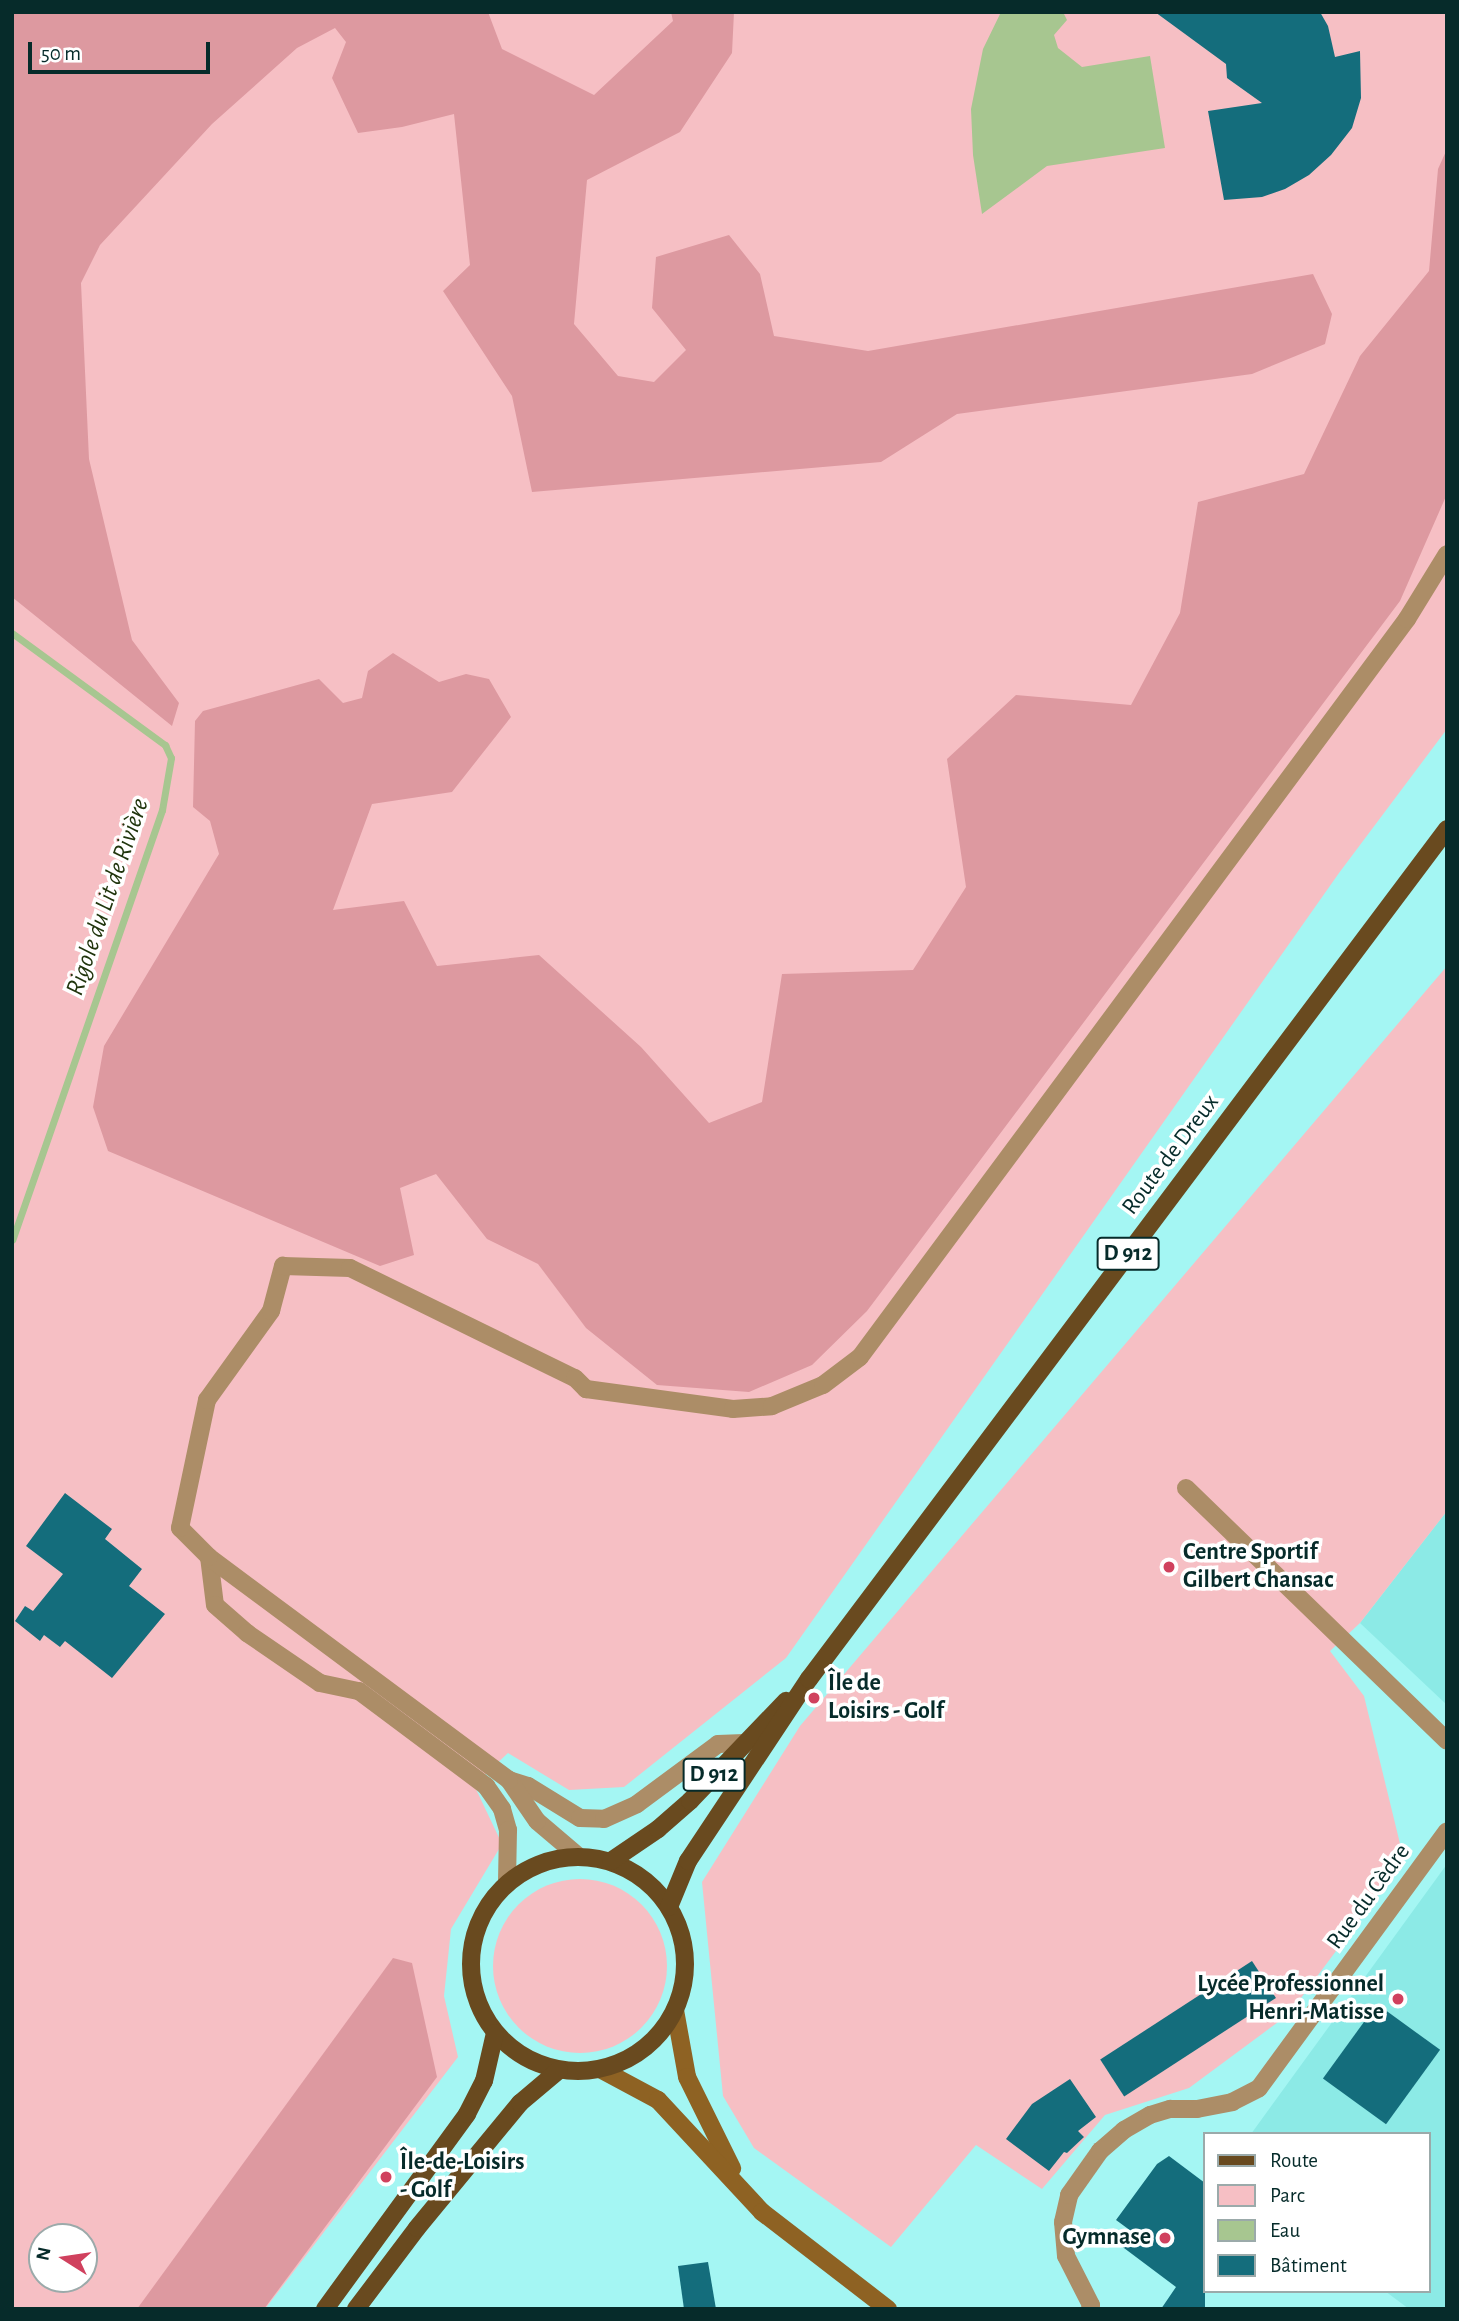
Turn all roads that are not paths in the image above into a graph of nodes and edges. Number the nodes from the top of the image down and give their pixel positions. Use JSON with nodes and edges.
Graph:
{"nodes":[{"id":1,"x":1447,"y":554,"type":"edge"},
{"id":2,"x":1447,"y":828,"type":"edge"},
{"id":3,"x":1186,"y":1488,"type":"dead end"},
{"id":4,"x":209,"y":1556,"type":"junction"},
{"id":5,"x":809,"y":1679,"type":"junction"},
{"id":6,"x":1447,"y":1741,"type":"edge"},
{"id":7,"x":744,"y":1743,"type":"junction"},
{"id":8,"x":509,"y":1780,"type":"junction"},
{"id":9,"x":1447,"y":1831,"type":"edge"},
{"id":10,"x":577,"y":1855,"type":"junction"},
{"id":11,"x":611,"y":1861,"type":"junction"},
{"id":12,"x":506,"y":1884,"type":"junction"},
{"id":13,"x":669,"y":1907,"type":"junction"},
{"id":14,"x":675,"y":2010,"type":"junction"},
{"id":15,"x":495,"y":2033,"type":"junction"},
{"id":16,"x":559,"y":2070,"type":"junction"},
{"id":17,"x":602,"y":2070,"type":"junction"},
{"id":18,"x":744,"y":2190,"type":"junction"},
{"id":19,"x":325,"y":2309,"type":"edge"},
{"id":20,"x":356,"y":2309,"type":"edge"},
{"id":21,"x":888,"y":2309,"type":"edge"},
{"id":22,"x":1090,"y":2309,"type":"edge"}],
"edges":[{"from":1,"to":4,"type":"street"},
{"from":2,"to":5,"type":"main road","name":"Route de Dreux","number":"D 912"},
{"from":3,"to":6,"type":"street"},
{"from":4,"to":8,"type":"street"},
{"from":4,"to":12,"type":"street"},
{"from":5,"to":7,"type":"main road","name":"Route de Dreux","number":"D 912"},
{"from":5,"to":13,"type":"main road","name":"Route de Dreux","number":"D 912"},
{"from":7,"to":8,"type":"street"},
{"from":7,"to":11,"type":"main road","name":"Route de Dreux","number":"D 912"},
{"from":8,"to":10,"type":"street"},
{"from":9,"to":22,"type":"street","name":"Rue du Cèdre"},
{"from":10,"to":11,"type":"main road"},
{"from":10,"to":12,"type":"main road"},
{"from":11,"to":13,"type":"main road"},
{"from":12,"to":15,"type":"main road"},
{"from":13,"to":14,"type":"main road"},
{"from":14,"to":17,"type":"main road"},
{"from":14,"to":18,"type":"main road"},
{"from":15,"to":16,"type":"main road"},
{"from":15,"to":19,"type":"main road"},
{"from":16,"to":17,"type":"main road"},
{"from":16,"to":20,"type":"main road"},
{"from":17,"to":18,"type":"main road"},
{"from":18,"to":21,"type":"main road"}]}
